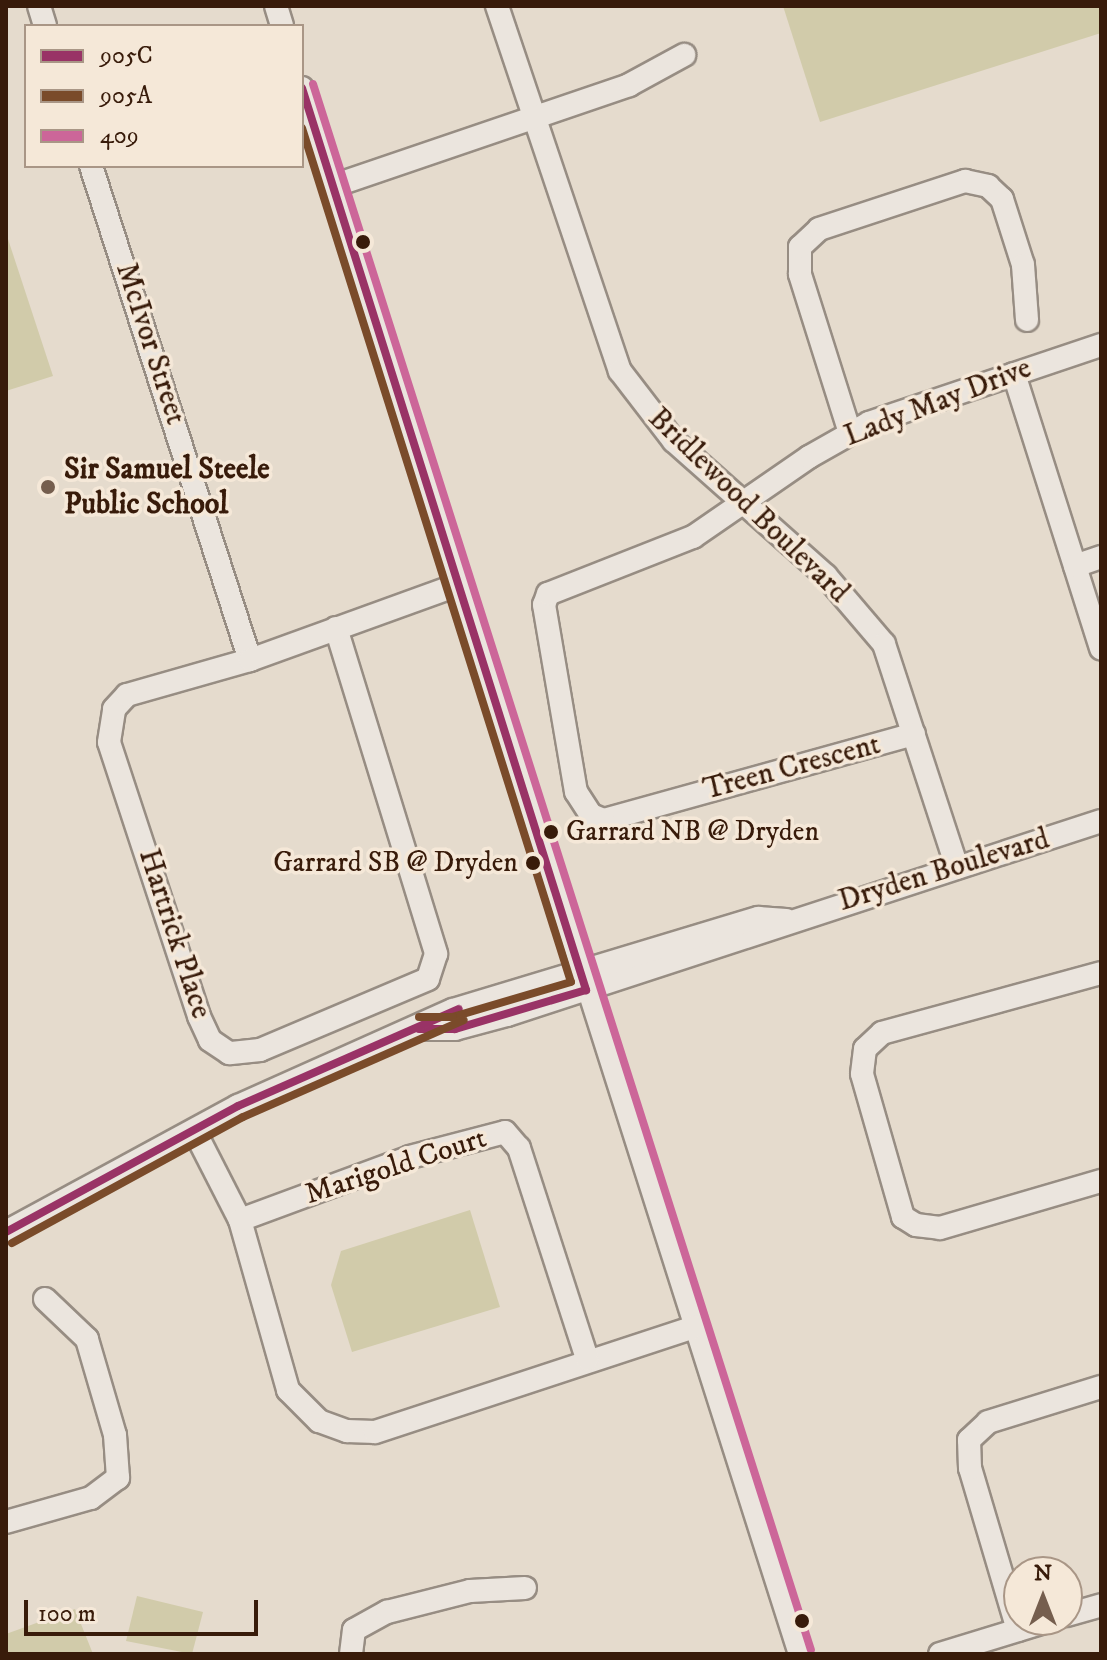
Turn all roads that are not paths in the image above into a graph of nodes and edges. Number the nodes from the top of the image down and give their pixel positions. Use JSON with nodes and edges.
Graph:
{"nodes":[{"id":1,"x":497,"y":6,"type":"edge"},
{"id":2,"x":684,"y":55,"type":"dead end"},
{"id":3,"x":304,"y":94,"type":"edge"},
{"id":4,"x":533,"y":119,"type":"junction"},
{"id":5,"x":92,"y":168,"type":"edge"},
{"id":6,"x":333,"y":186,"type":"junction"},
{"id":7,"x":1027,"y":320,"type":"dead end"},
{"id":8,"x":1101,"y":345,"type":"edge"},
{"id":9,"x":1014,"y":374,"type":"junction"},
{"id":10,"x":850,"y":433,"type":"junction"},
{"id":11,"x":743,"y":503,"type":"junction"},
{"id":12,"x":1101,"y":557,"type":"edge"},
{"id":13,"x":1075,"y":566,"type":"junction"},
{"id":14,"x":460,"y":584,"type":"junction"},
{"id":15,"x":336,"y":628,"type":"junction"},
{"id":16,"x":1101,"y":649,"type":"edge"},
{"id":17,"x":250,"y":660,"type":"junction"},
{"id":18,"x":914,"y":734,"type":"junction"},
{"id":19,"x":1101,"y":821,"type":"edge"},
{"id":20,"x":957,"y":867,"type":"junction"},
{"id":21,"x":1101,"y":973,"type":"edge"},
{"id":22,"x":584,"y":981,"type":"junction"},
{"id":23,"x":195,"y":1132,"type":"junction"},
{"id":24,"x":1101,"y":1181,"type":"edge"},
{"id":25,"x":240,"y":1220,"type":"junction"},
{"id":26,"x":6,"y":1232,"type":"edge"},
{"id":27,"x":45,"y":1299,"type":"dead end"},
{"id":28,"x":694,"y":1327,"type":"junction"},
{"id":29,"x":587,"y":1359,"type":"junction"},
{"id":30,"x":1101,"y":1387,"type":"edge"},
{"id":31,"x":6,"y":1522,"type":"edge"},
{"id":32,"x":1003,"y":1579,"type":"edge"},
{"id":33,"x":525,"y":1588,"type":"dead end"},
{"id":34,"x":1003,"y":1635,"type":"edge"},
{"id":35,"x":351,"y":1654,"type":"edge"},
{"id":36,"x":800,"y":1654,"type":"edge"},
{"id":37,"x":940,"y":1654,"type":"edge"}],
"edges":[{"from":1,"to":4,"type":"street","name":"Bridlewood Boulevard"},
{"from":2,"to":4,"type":"street"},
{"from":3,"to":6,"type":"street"},
{"from":4,"to":6,"type":"street"},
{"from":4,"to":11,"type":"street","name":"Bridlewood Boulevard"},
{"from":5,"to":17,"type":"street","name":"McIvor Street"},
{"from":6,"to":14,"type":"street"},
{"from":7,"to":10,"type":"street"},
{"from":8,"to":9,"type":"street","name":"Lady May Drive"},
{"from":9,"to":10,"type":"street","name":"Lady May Drive"},
{"from":9,"to":13,"type":"street"},
{"from":10,"to":11,"type":"street","name":"Lady May Drive"},
{"from":11,"to":18,"type":"street","name":"Bridlewood Boulevard"},
{"from":11,"to":18,"type":"street","name":"Treen Crescent"},
{"from":12,"to":13,"type":"street"},
{"from":13,"to":16,"type":"street"},
{"from":14,"to":15,"type":"street","name":"Hartrick Place"},
{"from":14,"to":22,"type":"street"},
{"from":15,"to":17,"type":"street","name":"Hartrick Place"},
{"from":15,"to":17,"type":"street","name":"Hartrick Place"},
{"from":18,"to":20,"type":"street","name":"Bridlewood Boulevard"},
{"from":19,"to":20,"type":"street","name":"Dryden Boulevard"},
{"from":20,"to":22,"type":"street","name":"Dryden Boulevard"},
{"from":21,"to":24,"type":"street"},
{"from":22,"to":23,"type":"street","name":"Dryden Boulevard"},
{"from":22,"to":28,"type":"street"},
{"from":23,"to":25,"type":"street"},
{"from":23,"to":26,"type":"street","name":"Dryden Boulevard"},
{"from":25,"to":29,"type":"street"},
{"from":25,"to":29,"type":"street","name":"Marigold Court"},
{"from":27,"to":31,"type":"street"},
{"from":28,"to":29,"type":"street"},
{"from":28,"to":36,"type":"street"},
{"from":30,"to":32,"type":"street"},
{"from":33,"to":35,"type":"street"},
{"from":34,"to":37,"type":"street"}]}
